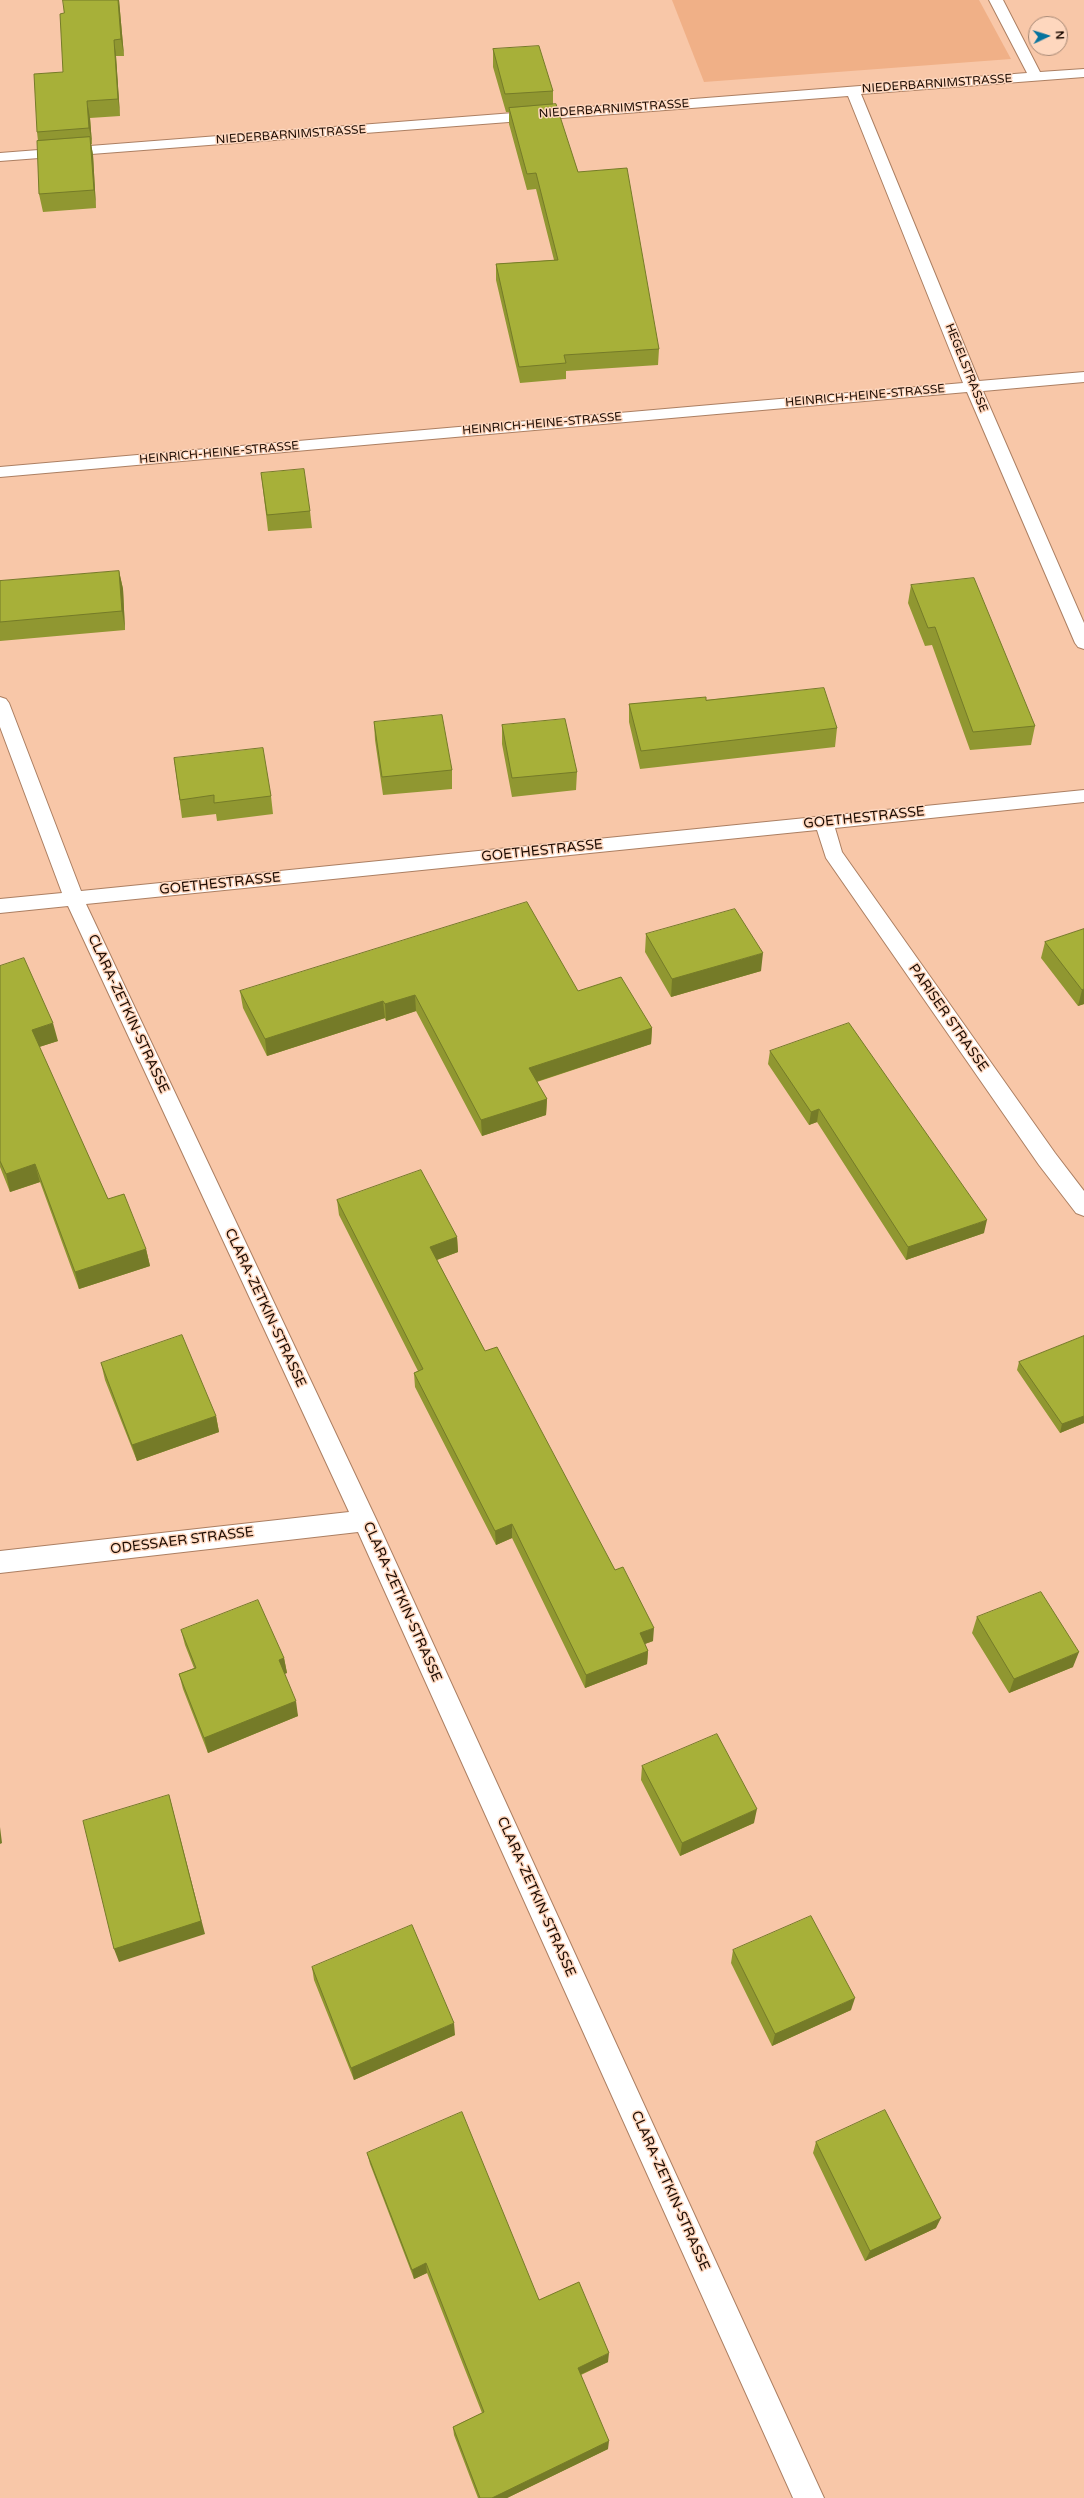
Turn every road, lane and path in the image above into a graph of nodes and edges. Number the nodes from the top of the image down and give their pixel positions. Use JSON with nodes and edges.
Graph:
{"nodes":[{"id":1,"x":996,"y":0,"type":"edge"},
{"id":2,"x":1084,"y":73,"type":"edge"},
{"id":3,"x":1036,"y":77,"type":"junction"},
{"id":4,"x":853,"y":91,"type":"junction"},
{"id":5,"x":0,"y":157,"type":"edge"},
{"id":6,"x":1084,"y":377,"type":"edge"},
{"id":7,"x":973,"y":387,"type":"junction"},
{"id":8,"x":0,"y":472,"type":"edge"},
{"id":9,"x":1084,"y":643,"type":"edge"},
{"id":10,"x":0,"y":703,"type":"edge"},
{"id":11,"x":1084,"y":796,"type":"edge"},
{"id":12,"x":824,"y":822,"type":"junction"},
{"id":13,"x":74,"y":899,"type":"junction"},
{"id":14,"x":0,"y":906,"type":"edge"},
{"id":15,"x":1084,"y":1208,"type":"edge"},
{"id":16,"x":365,"y":1521,"type":"junction"},
{"id":17,"x":0,"y":1562,"type":"edge"},
{"id":18,"x":809,"y":2498,"type":"edge"}],
"edges":[{"from":1,"to":3,"type":"street"},
{"from":2,"to":3,"type":"street","name":"NIEDERBARNIMSTRASSE"},
{"from":3,"to":4,"type":"street","name":"NIEDERBARNIMSTRASSE"},
{"from":4,"to":5,"type":"street","name":"NIEDERBARNIMSTRASSE"},
{"from":4,"to":7,"type":"street","name":"HEGELSTRASSE"},
{"from":6,"to":7,"type":"street","name":"HEINRICH-HEINE-STRASSE"},
{"from":7,"to":8,"type":"street","name":"HEINRICH-HEINE-STRASSE"},
{"from":7,"to":9,"type":"street","name":"HEGELSTRASSE"},
{"from":10,"to":13,"type":"street","name":"CLARA-ZETKIN-STRASSE"},
{"from":11,"to":12,"type":"street","name":"GOETHESTRASSE"},
{"from":12,"to":13,"type":"street","name":"GOETHESTRASSE"},
{"from":12,"to":15,"type":"street","name":"PARISER STRASSE"},
{"from":13,"to":14,"type":"street","name":"GOETHESTRASSE"},
{"from":13,"to":16,"type":"street","name":"CLARA-ZETKIN-STRASSE"},
{"from":16,"to":17,"type":"street","name":"ODESSAER STRASSE"},
{"from":16,"to":18,"type":"street","name":"CLARA-ZETKIN-STRASSE"}]}
